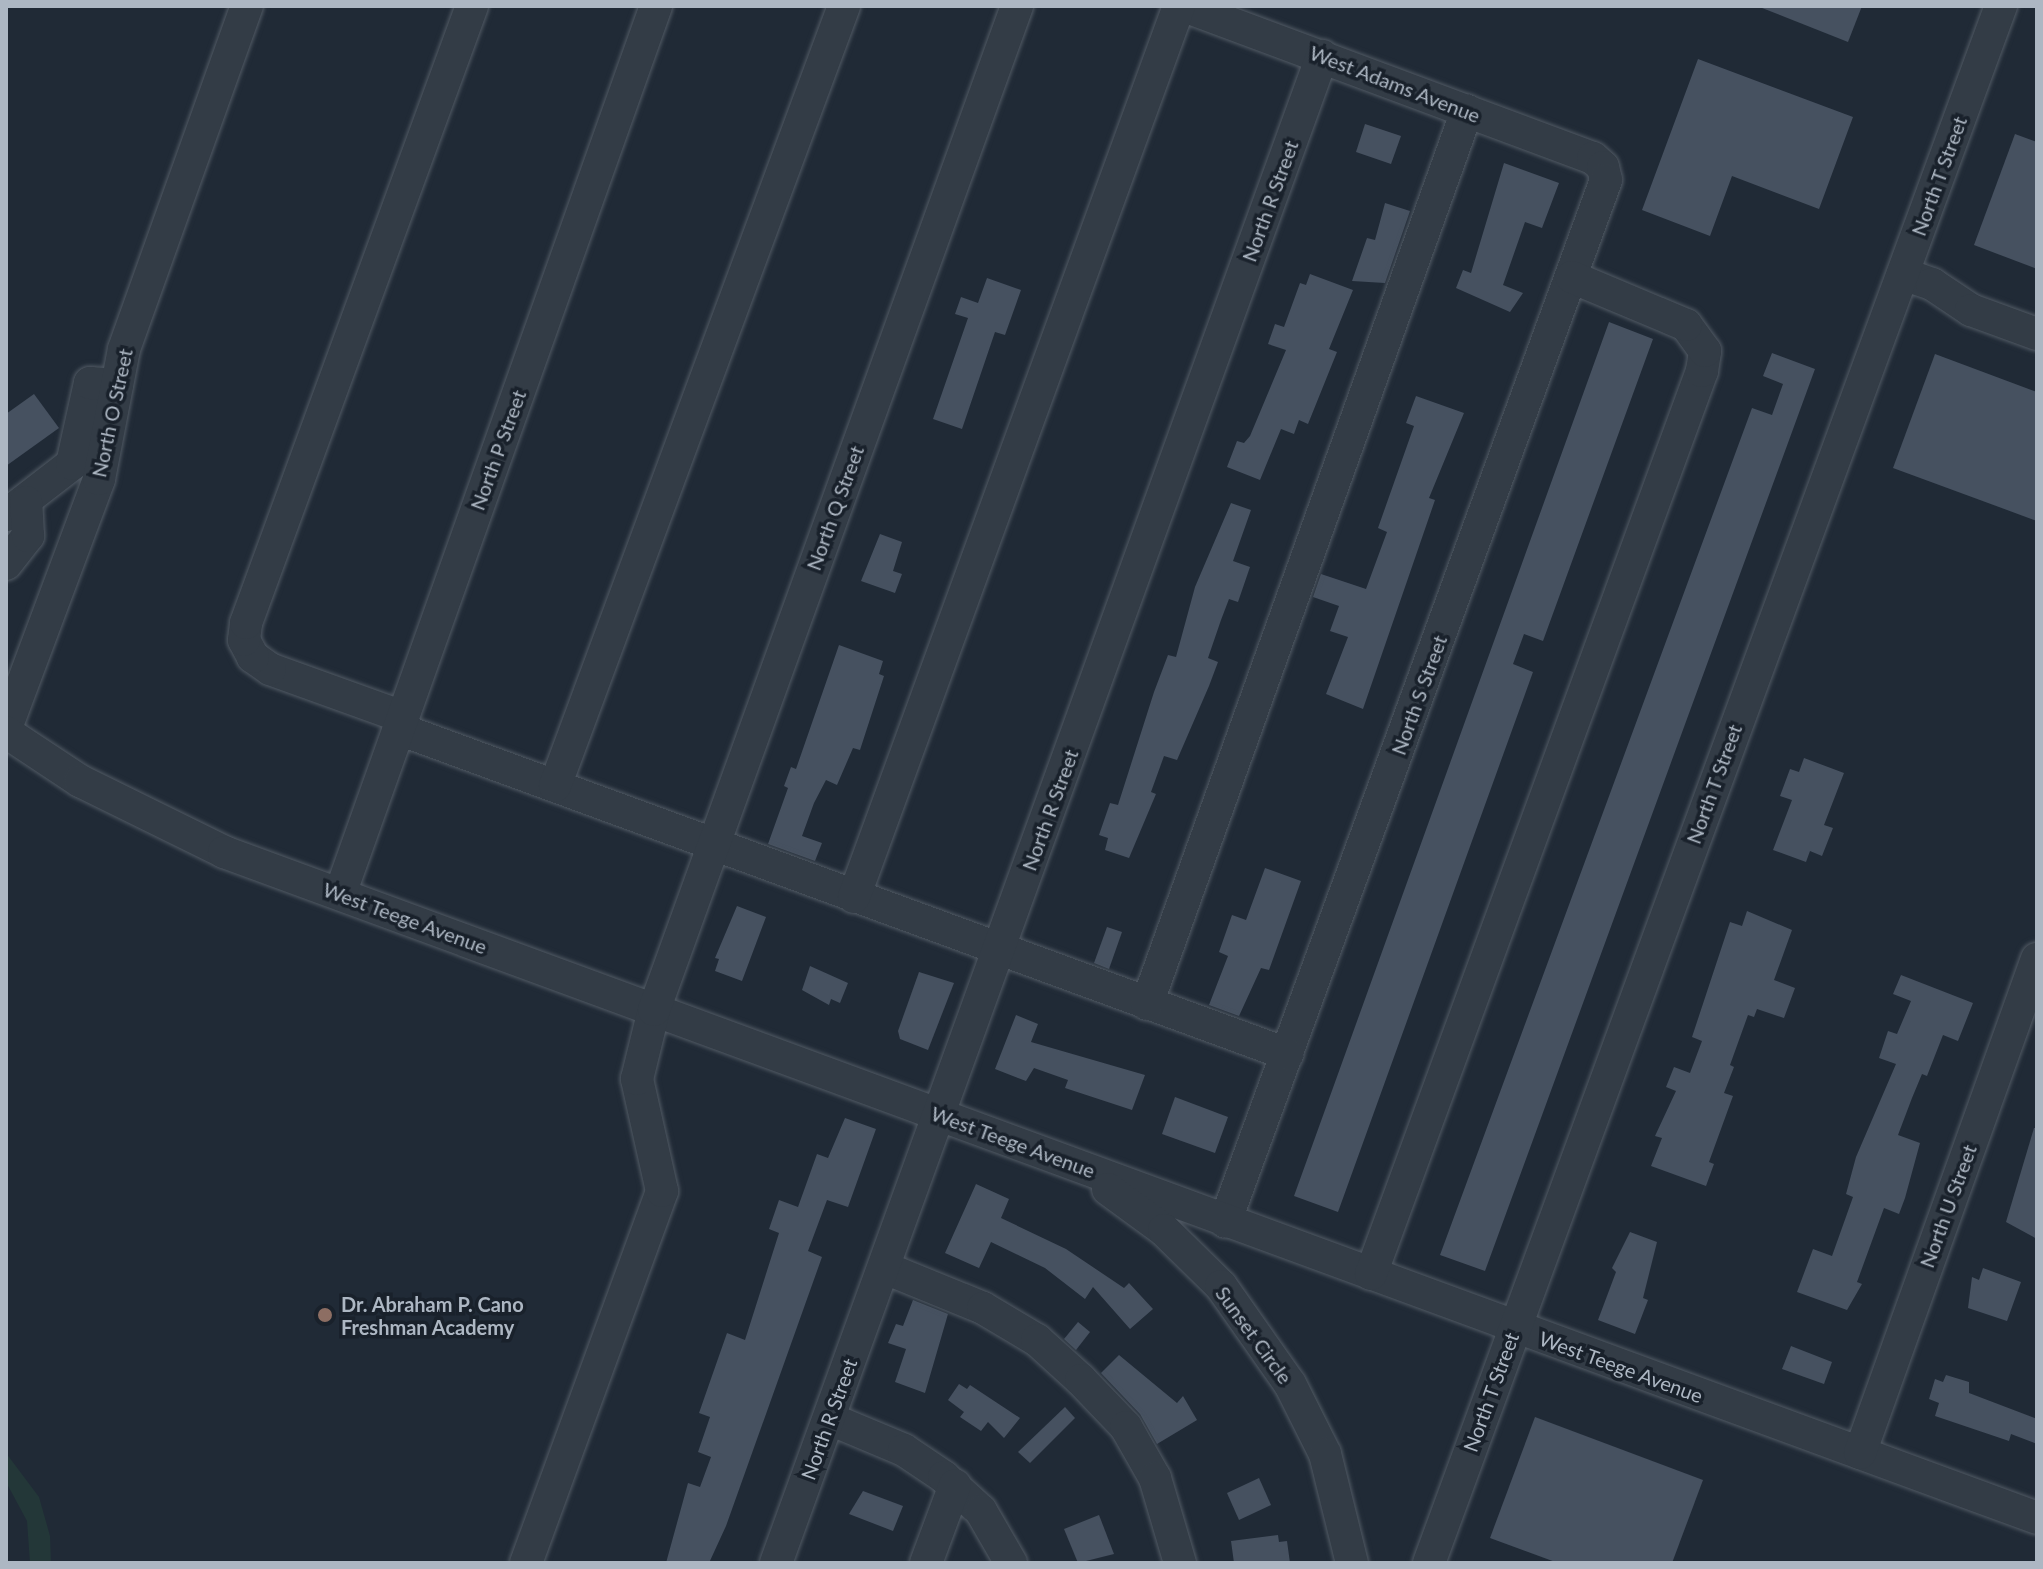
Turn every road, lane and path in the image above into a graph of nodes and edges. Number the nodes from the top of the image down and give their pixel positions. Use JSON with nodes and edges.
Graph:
{"nodes":[{"id":1,"x":247,"y":6,"type":"edge"},
{"id":2,"x":472,"y":6,"type":"edge"},
{"id":3,"x":656,"y":6,"type":"edge"},
{"id":4,"x":844,"y":6,"type":"edge"},
{"id":5,"x":1017,"y":6,"type":"edge"},
{"id":6,"x":1182,"y":6,"type":"edge"},
{"id":7,"x":2001,"y":6,"type":"edge"},
{"id":8,"x":1322,"y":56,"type":"junction"},
{"id":9,"x":1467,"y":111,"type":"junction"},
{"id":10,"x":1603,"y":167,"type":"joint"},
{"id":11,"x":1903,"y":274,"type":"junction"},
{"id":12,"x":1572,"y":277,"type":"junction"},
{"id":13,"x":2037,"y":334,"type":"edge"},
{"id":14,"x":117,"y":385,"type":"junction"},
{"id":15,"x":16,"y":508,"type":"edge"},
{"id":16,"x":6,"y":564,"type":"edge"},
{"id":17,"x":401,"y":723,"type":"junction"},
{"id":18,"x":6,"y":730,"type":"edge"},
{"id":19,"x":555,"y":786,"type":"junction"},
{"id":20,"x":713,"y":845,"type":"junction"},
{"id":21,"x":340,"y":894,"type":"junction"},
{"id":22,"x":854,"y":897,"type":"junction"},
{"id":23,"x":1000,"y":951,"type":"junction"},
{"id":24,"x":2037,"y":959,"type":"edge"},
{"id":25,"x":1147,"y":1004,"type":"junction"},
{"id":26,"x":654,"y":1010,"type":"junction"},
{"id":27,"x":1287,"y":1054,"type":"junction"},
{"id":28,"x":940,"y":1115,"type":"junction"},
{"id":29,"x":1073,"y":1164,"type":"junction"},
{"id":30,"x":1225,"y":1222,"type":"junction"},
{"id":31,"x":885,"y":1268,"type":"junction"},
{"id":32,"x":1371,"y":1274,"type":"junction"},
{"id":33,"x":1514,"y":1328,"type":"junction"},
{"id":34,"x":830,"y":1419,"type":"junction"},
{"id":35,"x":1860,"y":1453,"type":"junction"},
{"id":36,"x":955,"y":1485,"type":"junction"},
{"id":37,"x":2037,"y":1518,"type":"edge"},
{"id":38,"x":526,"y":1563,"type":"edge"},
{"id":39,"x":776,"y":1563,"type":"edge"},
{"id":40,"x":926,"y":1563,"type":"edge"},
{"id":41,"x":1011,"y":1563,"type":"edge"},
{"id":42,"x":1180,"y":1563,"type":"edge"},
{"id":43,"x":1352,"y":1563,"type":"edge"},
{"id":44,"x":1429,"y":1563,"type":"edge"}],
"edges":[{"from":1,"to":14,"type":"street","name":"North O Street"},
{"from":2,"to":17,"type":"street"},
{"from":3,"to":17,"type":"street","name":"North P Street"},
{"from":4,"to":19,"type":"street"},
{"from":5,"to":20,"type":"street","name":"North Q Street"},
{"from":6,"to":8,"type":"street","name":"West Adams Avenue"},
{"from":6,"to":22,"type":"street"},
{"from":7,"to":11,"type":"street","name":"North T Street"},
{"from":8,"to":9,"type":"street","name":"West Adams Avenue"},
{"from":8,"to":23,"type":"street","name":"North R Street"},
{"from":9,"to":10,"type":"street","name":"West Adams Avenue"},
{"from":9,"to":25,"type":"street"},
{"from":10,"to":12,"type":"street","name":"North S Street"},
{"from":11,"to":13,"type":"street"},
{"from":11,"to":33,"type":"street","name":"North T Street"},
{"from":12,"to":27,"type":"street","name":"North S Street"},
{"from":12,"to":32,"type":"street"},
{"from":14,"to":15,"type":"street"},
{"from":14,"to":18,"type":"street","name":"North O Street"},
{"from":15,"to":16,"type":"street"},
{"from":17,"to":19,"type":"street"},
{"from":17,"to":21,"type":"street","name":"North P Street"},
{"from":18,"to":21,"type":"street","name":"West Teege Avenue"},
{"from":19,"to":20,"type":"street"},
{"from":20,"to":22,"type":"street"},
{"from":20,"to":26,"type":"street","name":"North Q Street"},
{"from":21,"to":26,"type":"street","name":"West Teege Avenue"},
{"from":22,"to":23,"type":"street"},
{"from":23,"to":25,"type":"street"},
{"from":23,"to":28,"type":"street","name":"North R Street"},
{"from":24,"to":35,"type":"street","name":"North U Street"},
{"from":25,"to":27,"type":"street"},
{"from":26,"to":28,"type":"street","name":"West Teege Avenue"},
{"from":26,"to":38,"type":"street","name":"North Q Street"},
{"from":27,"to":30,"type":"street","name":"North S Street"},
{"from":28,"to":29,"type":"street","name":"West Teege Avenue"},
{"from":28,"to":31,"type":"street","name":"North R Street"},
{"from":29,"to":30,"type":"street","name":"West Teege Avenue"},
{"from":29,"to":43,"type":"street","name":"Sunset Circle"},
{"from":30,"to":32,"type":"street","name":"West Teege Avenue"},
{"from":31,"to":34,"type":"street","name":"North R Street"},
{"from":31,"to":42,"type":"street"},
{"from":32,"to":33,"type":"street","name":"West Teege Avenue"},
{"from":33,"to":35,"type":"street","name":"West Teege Avenue"},
{"from":33,"to":44,"type":"street","name":"North T Street"},
{"from":34,"to":36,"type":"street"},
{"from":34,"to":39,"type":"street","name":"North R Street"},
{"from":35,"to":37,"type":"street","name":"West Teege Avenue"},
{"from":36,"to":40,"type":"street"},
{"from":36,"to":41,"type":"street"}]}
